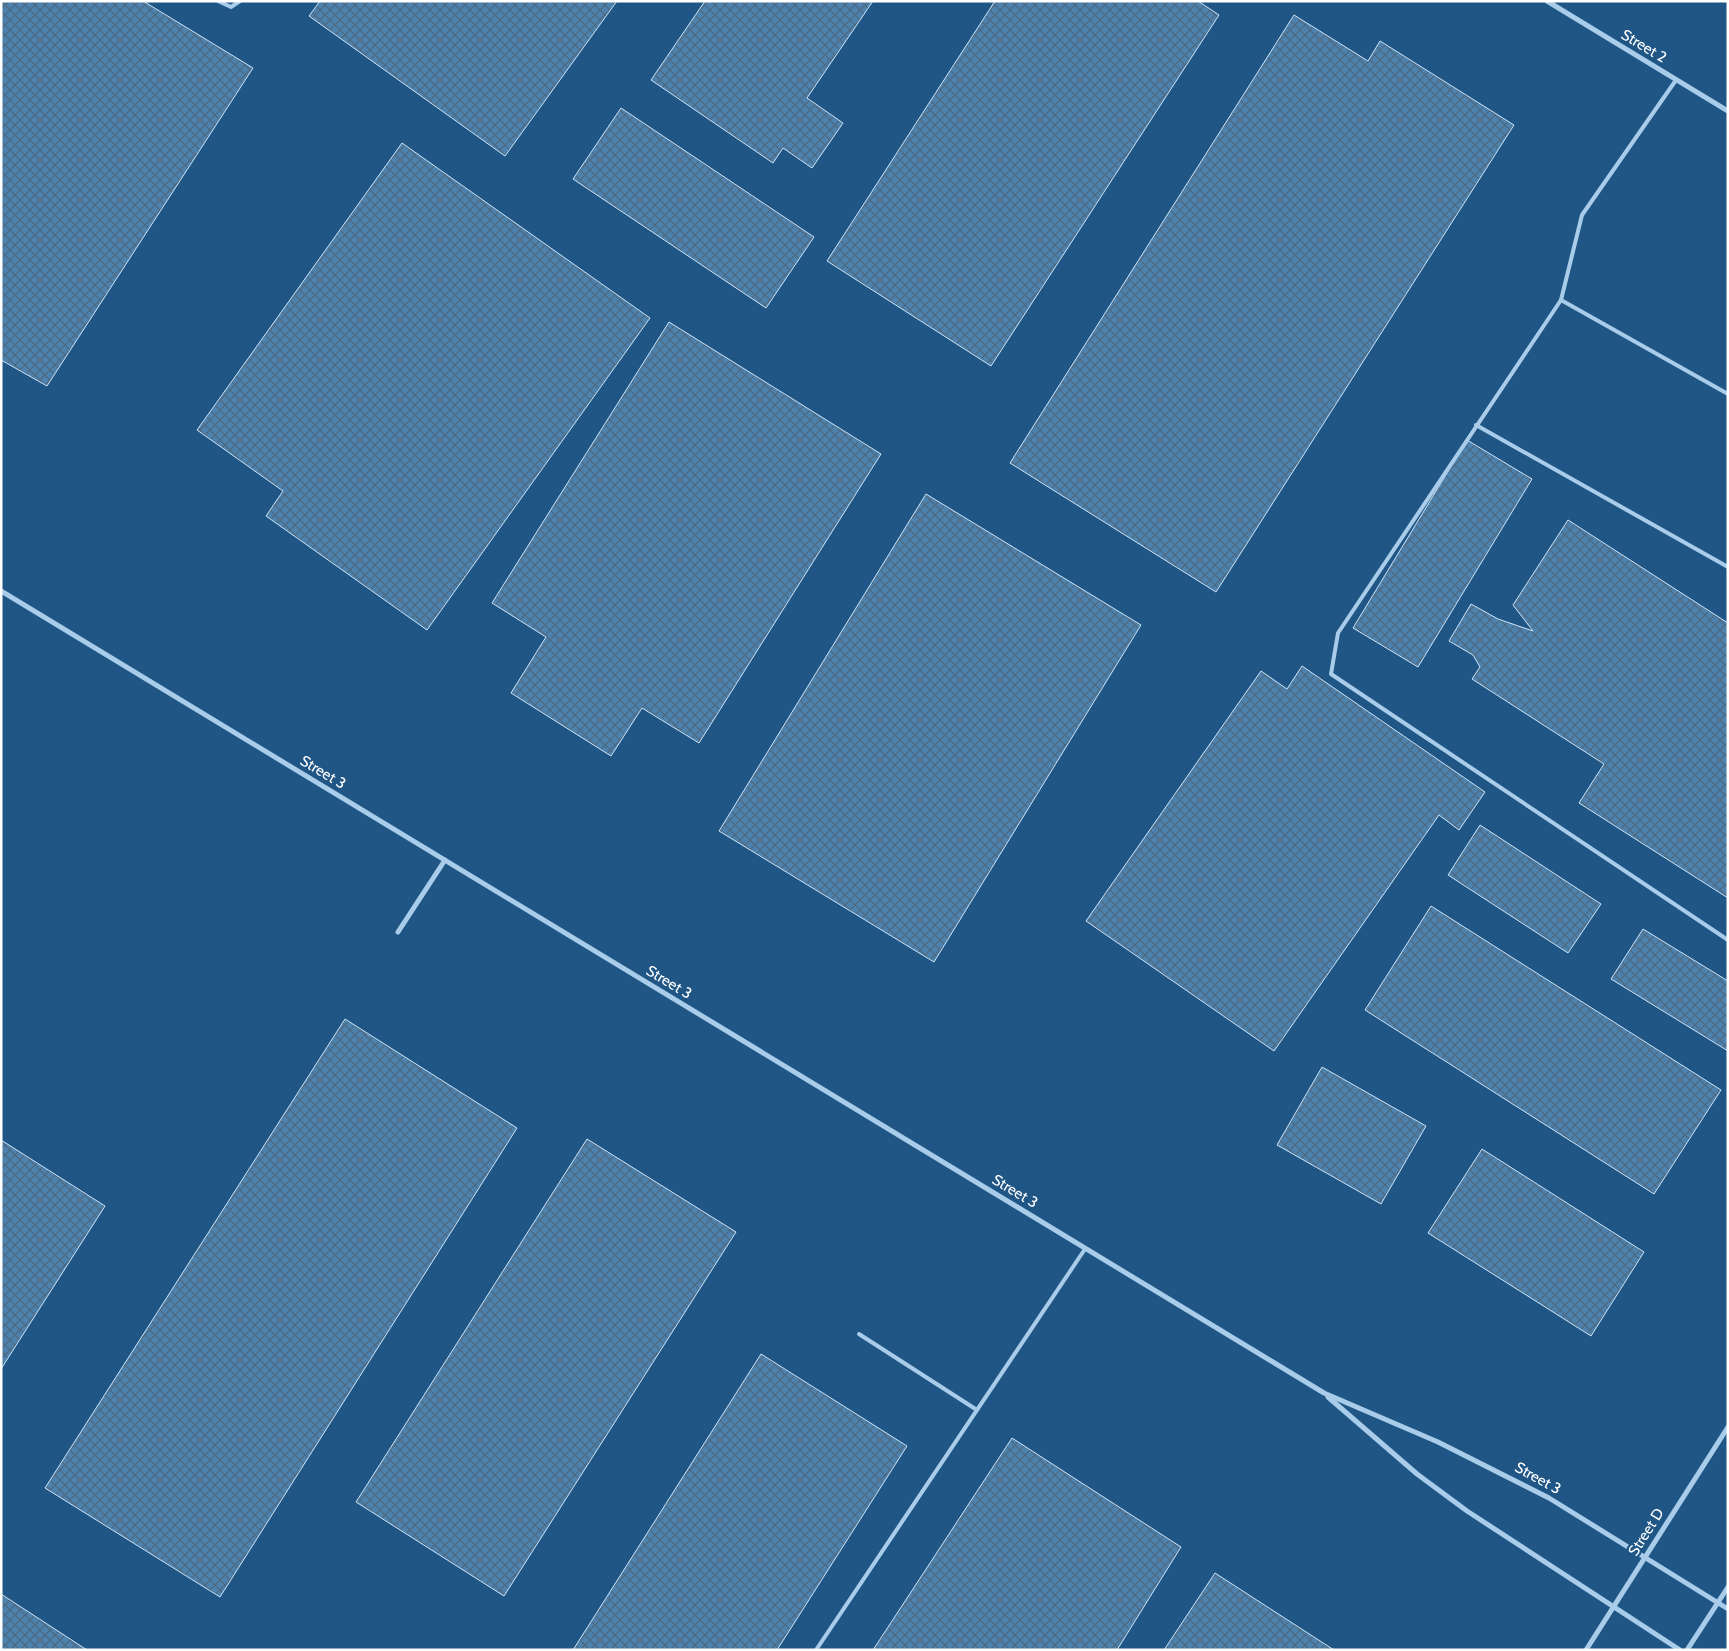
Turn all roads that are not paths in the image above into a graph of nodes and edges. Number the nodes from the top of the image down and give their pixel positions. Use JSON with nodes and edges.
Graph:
{"nodes":[{"id":1,"x":218,"y":1,"type":"edge"},
{"id":2,"x":240,"y":1,"type":"edge"},
{"id":3,"x":1547,"y":1,"type":"edge"},
{"id":4,"x":1676,"y":80,"type":"junction"},
{"id":5,"x":1728,"y":111,"type":"edge"},
{"id":6,"x":1561,"y":300,"type":"junction"},
{"id":7,"x":1728,"y":394,"type":"edge"},
{"id":8,"x":1476,"y":425,"type":"junction"},
{"id":9,"x":1728,"y":568,"type":"edge"},
{"id":10,"x":1,"y":591,"type":"edge"},
{"id":11,"x":445,"y":860,"type":"junction"},
{"id":12,"x":398,"y":932,"type":"dead end"},
{"id":13,"x":1728,"y":940,"type":"edge"},
{"id":14,"x":1086,"y":1249,"type":"junction"},
{"id":15,"x":859,"y":1334,"type":"dead end"},
{"id":16,"x":1324,"y":1393,"type":"junction"},
{"id":17,"x":977,"y":1410,"type":"junction"},
{"id":18,"x":1728,"y":1427,"type":"edge"},
{"id":19,"x":1645,"y":1558,"type":"junction"},
{"id":20,"x":1728,"y":1587,"type":"edge"},
{"id":21,"x":1718,"y":1603,"type":"junction"},
{"id":22,"x":1614,"y":1607,"type":"junction"},
{"id":23,"x":1728,"y":1609,"type":"edge"},
{"id":24,"x":816,"y":1650,"type":"edge"},
{"id":25,"x":1586,"y":1650,"type":"edge"},
{"id":26,"x":1680,"y":1650,"type":"edge"},
{"id":27,"x":1687,"y":1650,"type":"edge"}],
"edges":[{"from":1,"to":2,"type":"lane"},
{"from":3,"to":4,"type":"street","name":"Street 2"},
{"from":4,"to":5,"type":"street","name":"Street 2"},
{"from":4,"to":6,"type":"lane"},
{"from":6,"to":7,"type":"lane"},
{"from":6,"to":8,"type":"lane"},
{"from":8,"to":9,"type":"lane"},
{"from":8,"to":13,"type":"lane"},
{"from":10,"to":11,"type":"street","name":"Street 3"},
{"from":11,"to":12,"type":"street"},
{"from":11,"to":14,"type":"street","name":"Street 3"},
{"from":14,"to":16,"type":"street","name":"Street 3"},
{"from":14,"to":17,"type":"lane"},
{"from":15,"to":17,"type":"lane"},
{"from":16,"to":19,"type":"street","name":"Street 3"},
{"from":16,"to":22,"type":"street","name":"Street 3"},
{"from":17,"to":24,"type":"lane"},
{"from":18,"to":19,"type":"street","name":"Street D"},
{"from":19,"to":21,"type":"street","name":"Street 3"},
{"from":19,"to":22,"type":"street","name":"Street D"},
{"from":20,"to":21,"type":"street"},
{"from":21,"to":23,"type":"street","name":"Street 3"},
{"from":21,"to":27,"type":"street"},
{"from":22,"to":25,"type":"street","name":"Street D"},
{"from":22,"to":26,"type":"street","name":"Street 3"}]}
